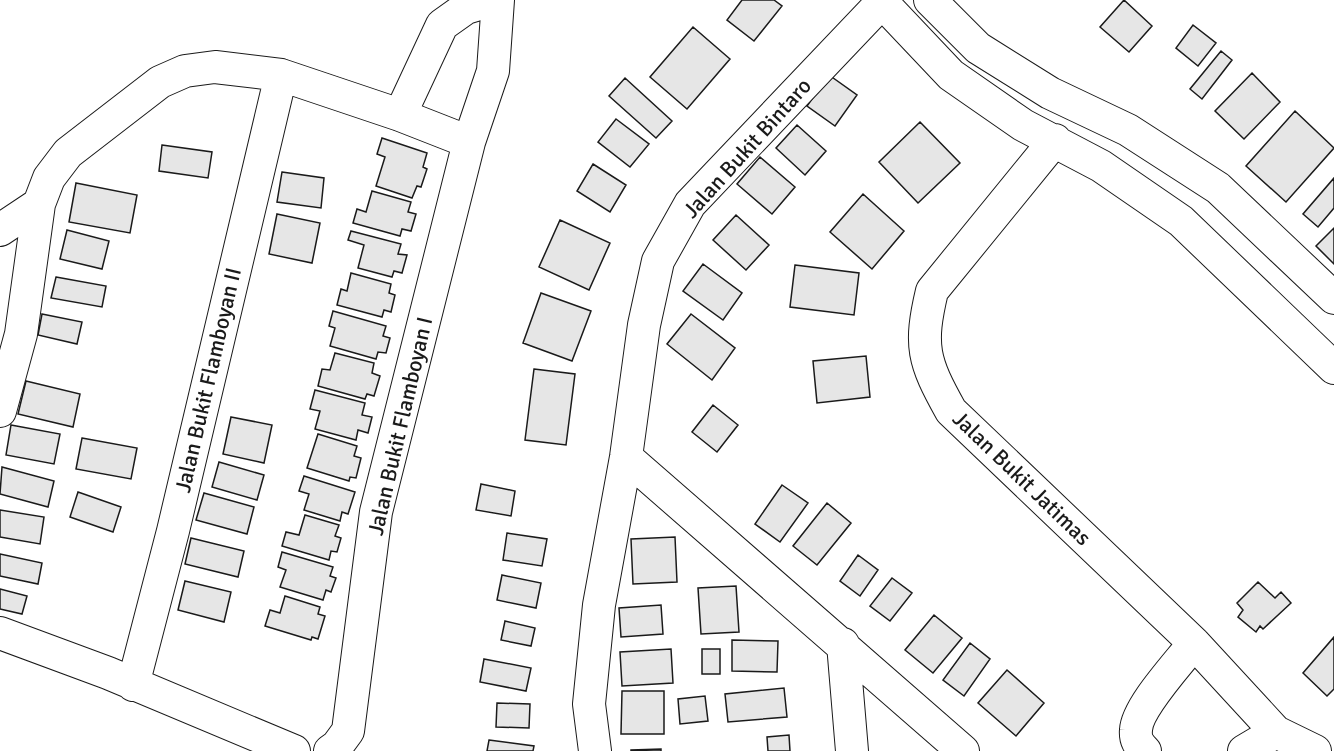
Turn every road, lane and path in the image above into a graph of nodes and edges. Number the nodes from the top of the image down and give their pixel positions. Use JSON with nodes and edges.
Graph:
{"nodes":[{"id":1,"x":492,"y":0,"type":"edge"},
{"id":2,"x":498,"y":0,"type":"edge"},
{"id":3,"x":930,"y":0,"type":"edge"},
{"id":4,"x":882,"y":1,"type":"edge"},
{"id":5,"x":281,"y":75,"type":"junction"},
{"id":6,"x":400,"y":115,"type":"junction"},
{"id":7,"x":1055,"y":140,"type":"junction"},
{"id":8,"x":469,"y":142,"type":"junction"},
{"id":9,"x":39,"y":204,"type":"junction"},
{"id":10,"x":0,"y":230,"type":"edge"},
{"id":11,"x":1334,"y":298,"type":"edge"},
{"id":12,"x":10,"y":332,"type":"edge"},
{"id":13,"x":1330,"y":357,"type":"edge"},
{"id":14,"x":0,"y":411,"type":"edge"},
{"id":15,"x":626,"y":457,"type":"junction"},
{"id":16,"x":0,"y":633,"type":"edge"},
{"id":17,"x":1194,"y":643,"type":"junction"},
{"id":18,"x":843,"y":645,"type":"junction"},
{"id":19,"x":133,"y":685,"type":"junction"},
{"id":20,"x":1276,"y":732,"type":"junction"},
{"id":21,"x":334,"y":749,"type":"edge"},
{"id":22,"x":294,"y":751,"type":"edge"},
{"id":23,"x":595,"y":751,"type":"edge"},
{"id":24,"x":852,"y":751,"type":"edge"},
{"id":25,"x":963,"y":751,"type":"edge"},
{"id":26,"x":1145,"y":751,"type":"edge"},
{"id":27,"x":1244,"y":751,"type":"edge"},
{"id":28,"x":1315,"y":751,"type":"edge"}],
"edges":[{"from":1,"to":6,"type":"street"},
{"from":2,"to":8,"type":"street","name":"Jalan Bukit Flamboyan I"},
{"from":3,"to":11,"type":"street"},
{"from":4,"to":7,"type":"street"},
{"from":4,"to":15,"type":"street","name":"Jalan Bukit Bintaro"},
{"from":5,"to":6,"type":"street"},
{"from":5,"to":9,"type":"street"},
{"from":5,"to":19,"type":"street","name":"Jalan Bukit Flamboyan II"},
{"from":6,"to":8,"type":"street"},
{"from":7,"to":13,"type":"street"},
{"from":7,"to":17,"type":"street","name":"Jalan Bukit Jatimas"},
{"from":8,"to":21,"type":"street","name":"Jalan Bukit Flamboyan I"},
{"from":9,"to":10,"type":"street"},
{"from":9,"to":12,"type":"street"},
{"from":12,"to":14,"type":"street"},
{"from":15,"to":18,"type":"street"},
{"from":15,"to":23,"type":"street","name":"Jalan Bukit Bintaro"},
{"from":16,"to":19,"type":"street"},
{"from":17,"to":20,"type":"street","name":"Jalan Bukit Jatimas"},
{"from":17,"to":26,"type":"street"},
{"from":18,"to":24,"type":"street"},
{"from":18,"to":25,"type":"street"},
{"from":19,"to":22,"type":"street"},
{"from":20,"to":27,"type":"street"},
{"from":20,"to":28,"type":"street","name":"Jalan Bukit Jatimas"}]}
